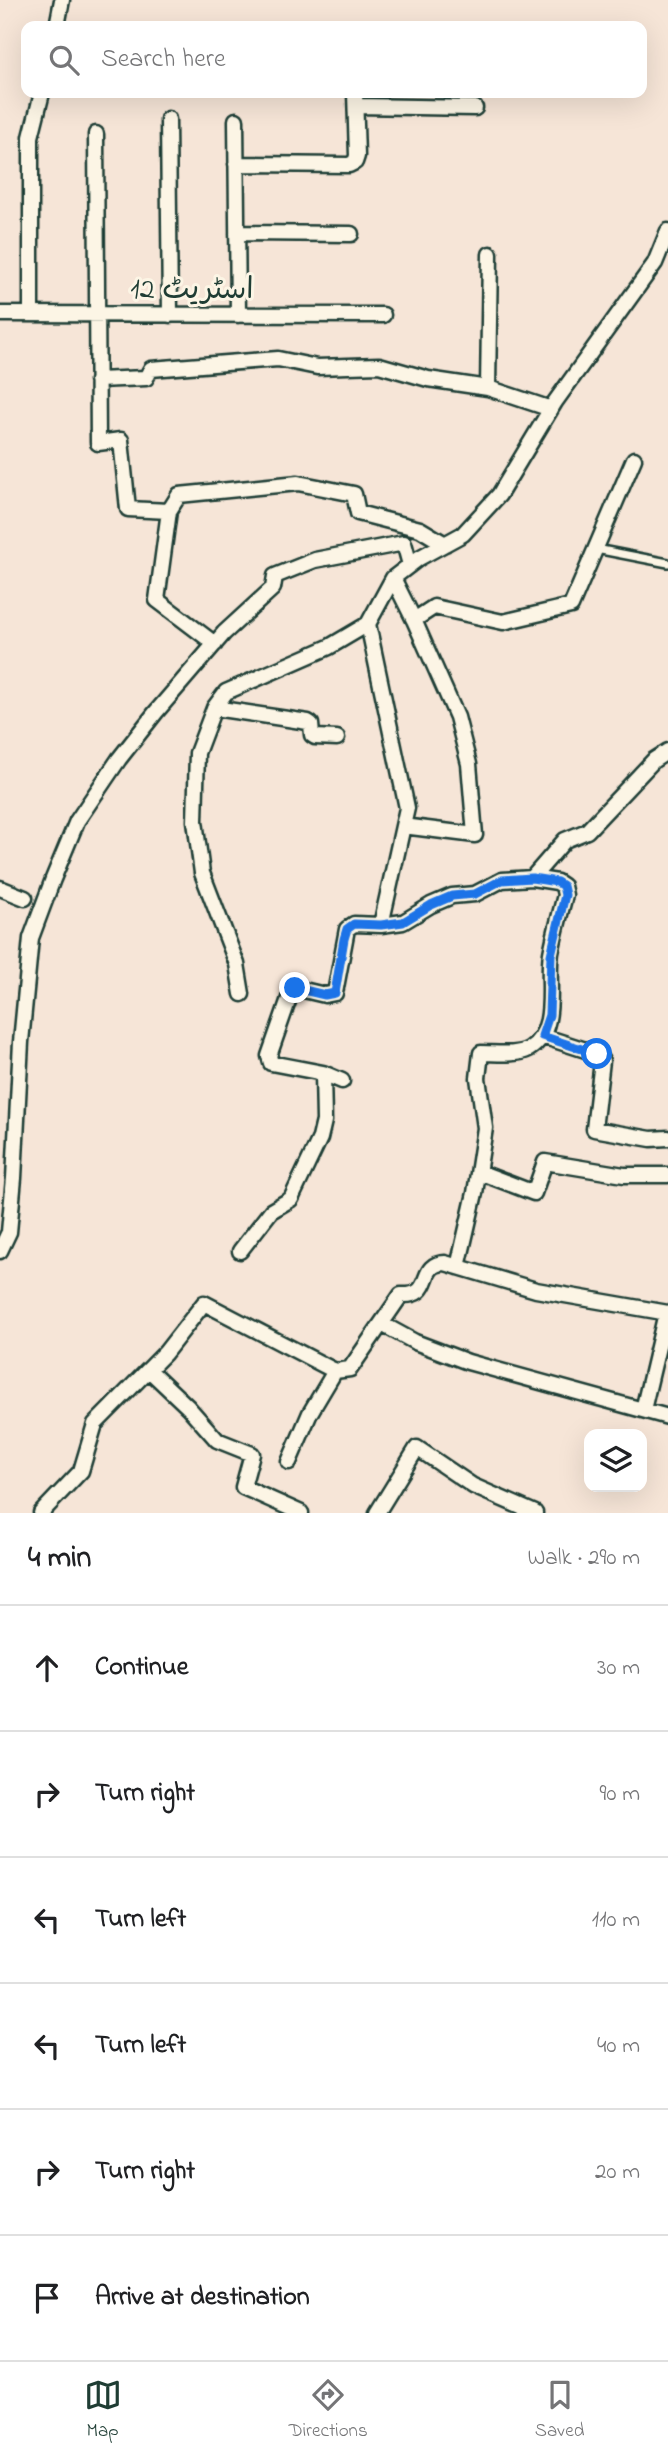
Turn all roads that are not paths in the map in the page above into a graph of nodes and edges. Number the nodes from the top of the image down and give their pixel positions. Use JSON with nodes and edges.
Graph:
{"nodes":[{"id":1,"x":62,"y":0,"type":"edge"},
{"id":2,"x":58,"y":21,"type":"edge"},
{"id":3,"x":41,"y":98,"type":"edge"},
{"id":4,"x":355,"y":99,"type":"edge"},
{"id":5,"x":475,"y":108,"type":"dead end"},
{"id":6,"x":168,"y":119,"type":"dead end"},
{"id":7,"x":236,"y":120,"type":"dead end"},
{"id":8,"x":96,"y":134,"type":"dead end"},
{"id":9,"x":236,"y":164,"type":"junction"},
{"id":10,"x":668,"y":231,"type":"edge"},
{"id":11,"x":237,"y":233,"type":"junction"},
{"id":12,"x":351,"y":234,"type":"dead end"},
{"id":13,"x":490,"y":254,"type":"dead end"},
{"id":14,"x":0,"y":314,"type":"edge"},
{"id":15,"x":31,"y":314,"type":"junction"},
{"id":16,"x":96,"y":314,"type":"junction"},
{"id":17,"x":170,"y":315,"type":"junction"},
{"id":18,"x":238,"y":315,"type":"junction"},
{"id":19,"x":383,"y":315,"type":"dead end"},
{"id":20,"x":97,"y":380,"type":"junction"},
{"id":21,"x":488,"y":388,"type":"junction"},
{"id":22,"x":551,"y":409,"type":"junction"},
{"id":23,"x":634,"y":459,"type":"dead end"},
{"id":24,"x":169,"y":511,"type":"junction"},
{"id":25,"x":445,"y":544,"type":"junction"},
{"id":26,"x":596,"y":548,"type":"junction"},
{"id":27,"x":668,"y":563,"type":"edge"},
{"id":28,"x":410,"y":565,"type":"junction"},
{"id":29,"x":393,"y":578,"type":"junction"},
{"id":30,"x":414,"y":620,"type":"junction"},
{"id":31,"x":368,"y":624,"type":"junction"},
{"id":32,"x":215,"y":644,"type":"junction"},
{"id":33,"x":214,"y":708,"type":"junction"},
{"id":34,"x":337,"y":738,"type":"dead end"},
{"id":35,"x":668,"y":751,"type":"edge"},
{"id":36,"x":402,"y":826,"type":"junction"},
{"id":37,"x":532,"y":878,"type":"junction"},
{"id":38,"x":0,"y":888,"type":"edge"},
{"id":39,"x":25,"y":898,"type":"dead end"},
{"id":40,"x":381,"y":925,"type":"junction"},
{"id":41,"x":242,"y":994,"type":"dead end"},
{"id":42,"x":542,"y":1036,"type":"junction"},
{"id":43,"x":323,"y":1073,"type":"junction"},
{"id":44,"x":342,"y":1081,"type":"dead end"},
{"id":45,"x":668,"y":1138,"type":"edge"},
{"id":46,"x":479,"y":1172,"type":"junction"},
{"id":47,"x":668,"y":1175,"type":"edge"},
{"id":48,"x":0,"y":1251,"type":"edge"},
{"id":49,"x":240,"y":1251,"type":"dead end"},
{"id":50,"x":458,"y":1267,"type":"junction"},
{"id":51,"x":667,"y":1313,"type":"edge"},
{"id":52,"x":382,"y":1324,"type":"junction"},
{"id":53,"x":149,"y":1370,"type":"junction"},
{"id":54,"x":335,"y":1371,"type":"junction"},
{"id":55,"x":643,"y":1410,"type":"junction"},
{"id":56,"x":668,"y":1417,"type":"edge"},
{"id":57,"x":289,"y":1462,"type":"dead end"},
{"id":58,"x":41,"y":1513,"type":"edge"},
{"id":59,"x":301,"y":1513,"type":"edge"},
{"id":60,"x":377,"y":1513,"type":"edge"},
{"id":61,"x":535,"y":1513,"type":"edge"}],
"edges":[{"from":1,"to":2,"type":"street"},
{"from":3,"to":15,"type":"street"},
{"from":4,"to":5,"type":"street"},
{"from":4,"to":9,"type":"street"},
{"from":6,"to":17,"type":"street"},
{"from":7,"to":9,"type":"street"},
{"from":8,"to":16,"type":"street"},
{"from":9,"to":11,"type":"street"},
{"from":10,"to":22,"type":"street"},
{"from":11,"to":12,"type":"street"},
{"from":11,"to":18,"type":"street"},
{"from":13,"to":21,"type":"street"},
{"from":14,"to":15,"type":"street","name":"اسٹریٹ 12"},
{"from":15,"to":16,"type":"street","name":"اسٹریٹ 12"},
{"from":16,"to":17,"type":"street","name":"اسٹریٹ 12"},
{"from":16,"to":20,"type":"street"},
{"from":17,"to":18,"type":"street","name":"اسٹریٹ 12"},
{"from":18,"to":19,"type":"street","name":"اسٹریٹ 12"},
{"from":20,"to":21,"type":"street"},
{"from":20,"to":24,"type":"street"},
{"from":21,"to":22,"type":"street"},
{"from":22,"to":25,"type":"street"},
{"from":23,"to":26,"type":"street"},
{"from":24,"to":25,"type":"street"},
{"from":24,"to":32,"type":"street"},
{"from":25,"to":28,"type":"street"},
{"from":26,"to":27,"type":"lane"},
{"from":26,"to":30,"type":"street"},
{"from":28,"to":29,"type":"street"},
{"from":28,"to":32,"type":"street"},
{"from":29,"to":30,"type":"street"},
{"from":29,"to":31,"type":"street"},
{"from":30,"to":36,"type":"street"},
{"from":31,"to":33,"type":"street"},
{"from":31,"to":36,"type":"street"},
{"from":32,"to":48,"type":"street"},
{"from":33,"to":34,"type":"street"},
{"from":33,"to":41,"type":"street"},
{"from":35,"to":37,"type":"street"},
{"from":36,"to":40,"type":"street"},
{"from":37,"to":40,"type":"street"},
{"from":37,"to":42,"type":"street"},
{"from":38,"to":39,"type":"street"},
{"from":40,"to":43,"type":"street"},
{"from":42,"to":45,"type":"street"},
{"from":42,"to":46,"type":"street"},
{"from":43,"to":44,"type":"street"},
{"from":43,"to":49,"type":"street"},
{"from":46,"to":47,"type":"street"},
{"from":46,"to":50,"type":"street"},
{"from":50,"to":51,"type":"street"},
{"from":50,"to":52,"type":"street"},
{"from":51,"to":55,"type":"street"},
{"from":52,"to":54,"type":"street"},
{"from":52,"to":55,"type":"street"},
{"from":53,"to":54,"type":"street"},
{"from":53,"to":58,"type":"street"},
{"from":53,"to":59,"type":"street"},
{"from":54,"to":57,"type":"street"},
{"from":55,"to":56,"type":"street"},
{"from":60,"to":61,"type":"street"}]}
